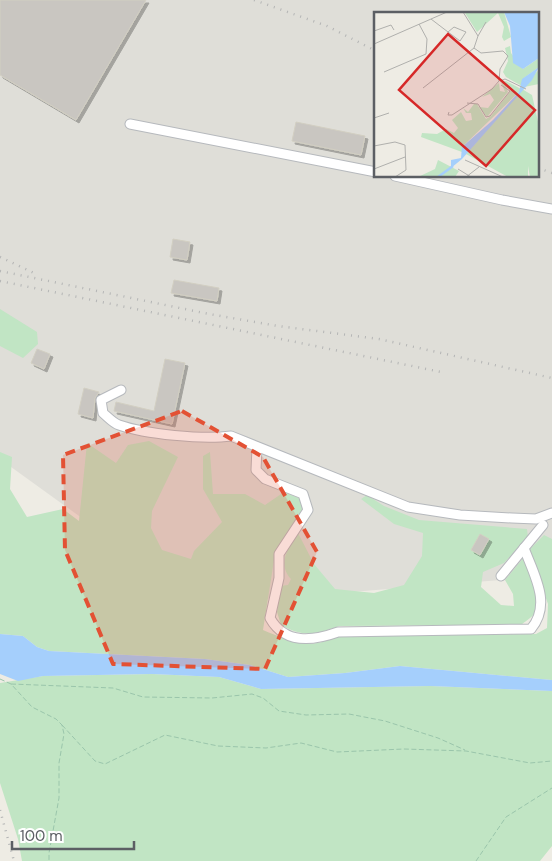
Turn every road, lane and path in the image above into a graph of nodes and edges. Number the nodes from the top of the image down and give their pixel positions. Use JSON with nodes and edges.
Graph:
{"nodes":[{"id":1,"x":130,"y":124,"type":"dead end"},
{"id":2,"x":374,"y":172,"type":"edge"},
{"id":3,"x":403,"y":178,"type":"edge"},
{"id":4,"x":552,"y":209,"type":"edge"},
{"id":5,"x":121,"y":390,"type":"dead end"},
{"id":6,"x":257,"y":448,"type":"junction"},
{"id":7,"x":552,"y":513,"type":"edge"},
{"id":8,"x":512,"y":518,"type":"junction"},
{"id":9,"x":543,"y":525,"type":"junction"},
{"id":10,"x":552,"y":529,"type":"edge"},
{"id":11,"x":524,"y":548,"type":"junction"},
{"id":12,"x":501,"y":576,"type":"dead end"},
{"id":13,"x":0,"y":679,"type":"edge"},
{"id":14,"x":11,"y":684,"type":"junction"},
{"id":15,"x":62,"y":725,"type":"junction"},
{"id":16,"x":466,"y":751,"type":"junction"},
{"id":17,"x":552,"y":762,"type":"edge"},
{"id":18,"x":552,"y":788,"type":"edge"},
{"id":19,"x":50,"y":861,"type":"edge"},
{"id":20,"x":476,"y":861,"type":"edge"}],
"edges":[{"from":1,"to":2,"type":"lane"},
{"from":3,"to":4,"type":"lane"},
{"from":5,"to":6,"type":"lane"},
{"from":6,"to":8,"type":"lane"},
{"from":6,"to":11,"type":"lane"},
{"from":7,"to":8,"type":"lane"},
{"from":8,"to":9,"type":"lane"},
{"from":9,"to":10,"type":"lane"},
{"from":9,"to":11,"type":"lane"},
{"from":11,"to":12,"type":"lane"},
{"from":13,"to":14,"type":"path"},
{"from":14,"to":15,"type":"path"},
{"from":14,"to":16,"type":"path"},
{"from":15,"to":16,"type":"path"},
{"from":15,"to":19,"type":"path"},
{"from":16,"to":17,"type":"path"},
{"from":18,"to":20,"type":"path"}]}
